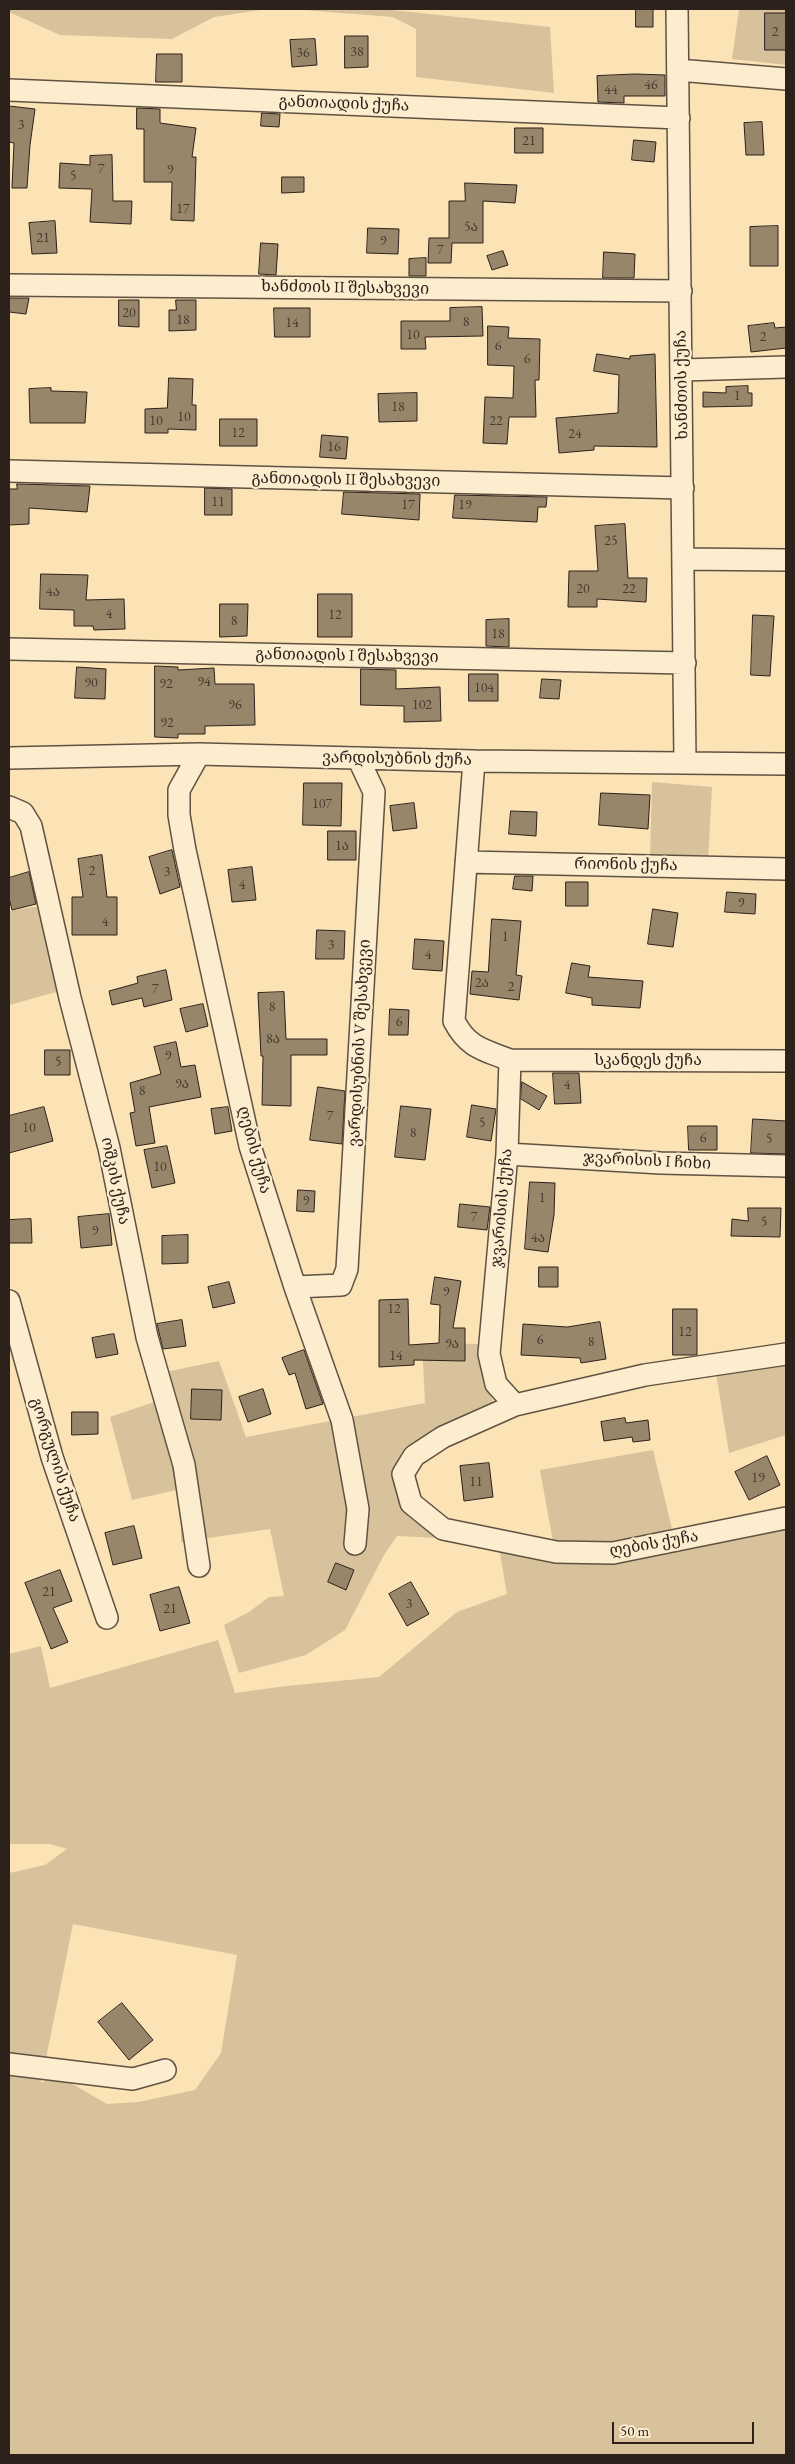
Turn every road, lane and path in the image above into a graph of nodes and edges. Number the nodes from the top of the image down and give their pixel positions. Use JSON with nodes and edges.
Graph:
{"nodes":[{"id":1,"x":677,"y":9,"type":"edge"},
{"id":2,"x":678,"y":70,"type":"junction"},
{"id":3,"x":786,"y":79,"type":"edge"},
{"id":4,"x":9,"y":90,"type":"edge"},
{"id":5,"x":679,"y":118,"type":"junction"},
{"id":6,"x":9,"y":285,"type":"edge"},
{"id":7,"x":681,"y":290,"type":"junction"},
{"id":8,"x":786,"y":367,"type":"edge"},
{"id":9,"x":682,"y":370,"type":"junction"},
{"id":10,"x":9,"y":472,"type":"edge"},
{"id":11,"x":683,"y":488,"type":"junction"},
{"id":12,"x":684,"y":559,"type":"junction"},
{"id":13,"x":786,"y":560,"type":"edge"},
{"id":14,"x":9,"y":649,"type":"edge"},
{"id":15,"x":685,"y":664,"type":"junction"},
{"id":16,"x":199,"y":754,"type":"junction"},
{"id":17,"x":9,"y":758,"type":"edge"},
{"id":18,"x":358,"y":758,"type":"junction"},
{"id":19,"x":474,"y":761,"type":"junction"},
{"id":20,"x":685,"y":762,"type":"junction"},
{"id":21,"x":786,"y":764,"type":"edge"},
{"id":22,"x":9,"y":807,"type":"edge"},
{"id":23,"x":466,"y":862,"type":"junction"},
{"id":24,"x":786,"y":869,"type":"edge"},
{"id":25,"x":510,"y":1060,"type":"junction"},
{"id":26,"x":786,"y":1061,"type":"edge"},
{"id":27,"x":507,"y":1154,"type":"junction"},
{"id":28,"x":786,"y":1166,"type":"edge"},
{"id":29,"x":295,"y":1286,"type":"junction"},
{"id":30,"x":9,"y":1301,"type":"edge"},
{"id":31,"x":786,"y":1354,"type":"edge"},
{"id":32,"x":515,"y":1405,"type":"junction"},
{"id":33,"x":786,"y":1518,"type":"edge"},
{"id":34,"x":355,"y":1544,"type":"dead end"},
{"id":35,"x":199,"y":1566,"type":"dead end"},
{"id":36,"x":107,"y":1618,"type":"dead end"},
{"id":37,"x":9,"y":2064,"type":"edge"},
{"id":38,"x":165,"y":2070,"type":"dead end"}],
"edges":[{"from":1,"to":2,"type":"street","name":"ხანძთის ქუჩა"},
{"from":2,"to":3,"type":"street"},
{"from":2,"to":5,"type":"street","name":"ხანძთის ქუჩა"},
{"from":4,"to":5,"type":"street","name":"განთიადის ქუჩა"},
{"from":5,"to":7,"type":"street","name":"ხანძთის ქუჩა"},
{"from":6,"to":7,"type":"street","name":"ხანძთის II შესახვევი"},
{"from":7,"to":9,"type":"street","name":"ხანძთის ქუჩა"},
{"from":8,"to":9,"type":"street"},
{"from":9,"to":11,"type":"street","name":"ხანძთის ქუჩა"},
{"from":10,"to":11,"type":"street","name":"განთიადის II შესახვევი"},
{"from":11,"to":12,"type":"street","name":"ხანძთის ქუჩა"},
{"from":12,"to":13,"type":"street"},
{"from":12,"to":15,"type":"street","name":"ხანძთის ქუჩა"},
{"from":14,"to":15,"type":"street","name":"განთიადის I შესახვევი"},
{"from":15,"to":20,"type":"street","name":"ხანძთის ქუჩა"},
{"from":16,"to":17,"type":"street","name":"ვარდისუბნის ქუჩა"},
{"from":16,"to":18,"type":"street","name":"ვარდისუბნის ქუჩა"},
{"from":16,"to":29,"type":"street","name":"ღების ქუჩა"},
{"from":18,"to":19,"type":"street","name":"ვარდისუბნის ქუჩა"},
{"from":18,"to":29,"type":"street","name":"ვარდისუბნის V შესახვევი"},
{"from":19,"to":20,"type":"street","name":"ვარდისუბნის ქუჩა"},
{"from":19,"to":23,"type":"street"},
{"from":20,"to":21,"type":"street","name":"ვარდისუბნის ქუჩა"},
{"from":22,"to":35,"type":"street","name":"ოშკის ქუჩა"},
{"from":23,"to":24,"type":"street","name":"რიონის ქუჩა"},
{"from":23,"to":25,"type":"street"},
{"from":25,"to":26,"type":"street","name":"სკანდეს ქუჩა"},
{"from":25,"to":27,"type":"street","name":"ჯვარისის ქუჩა"},
{"from":27,"to":28,"type":"street","name":"ჯვარისის I ჩიხი"},
{"from":27,"to":32,"type":"street","name":"ჯვარისის ქუჩა"},
{"from":29,"to":34,"type":"street","name":"ღების ქუჩა"},
{"from":30,"to":36,"type":"street","name":"გორგულის ქუჩა"},
{"from":31,"to":32,"type":"street"},
{"from":32,"to":33,"type":"street","name":"ღების ქუჩა"},
{"from":37,"to":38,"type":"street"}]}
